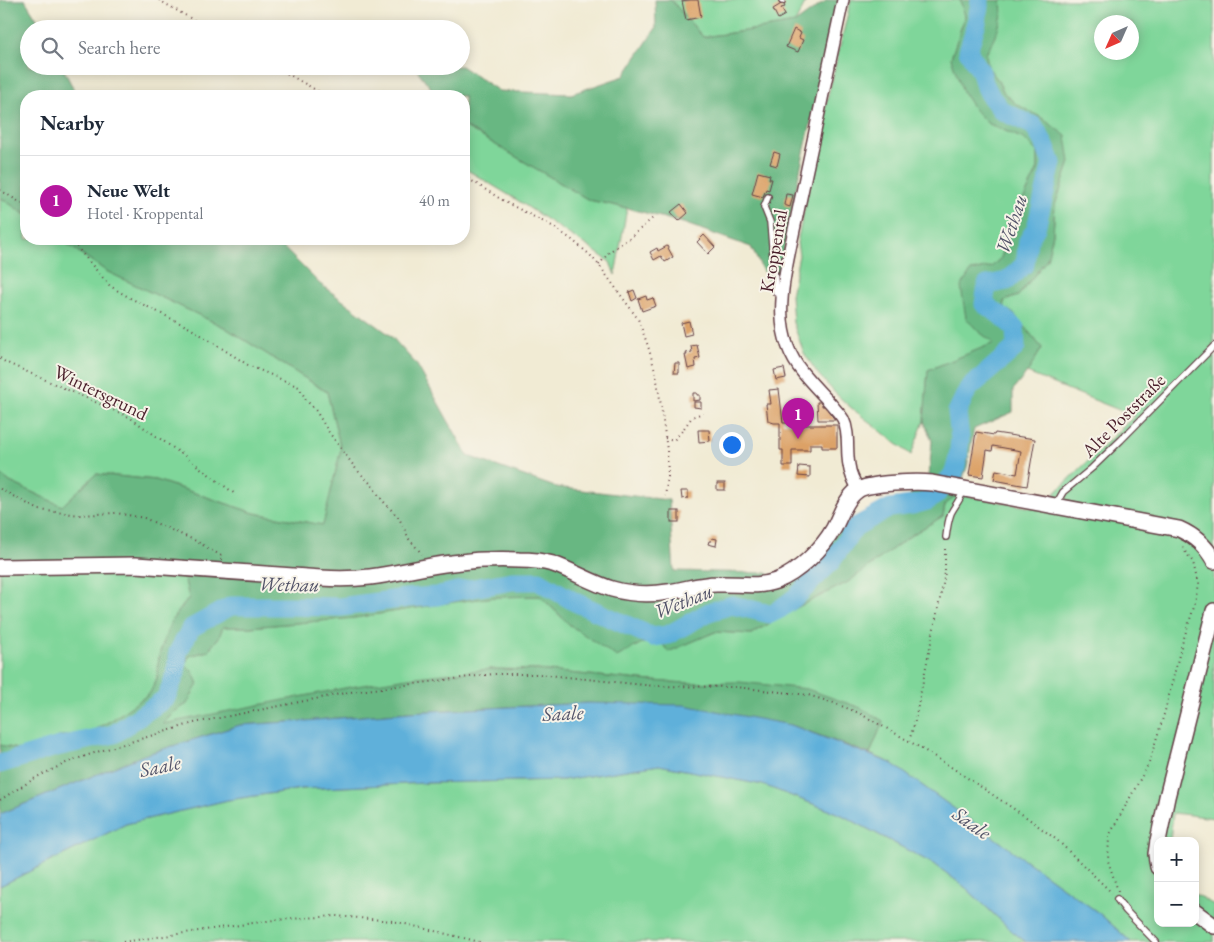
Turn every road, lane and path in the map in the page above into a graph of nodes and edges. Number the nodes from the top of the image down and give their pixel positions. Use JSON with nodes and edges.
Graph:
{"nodes":[{"id":1,"x":159,"y":0,"type":"edge"},
{"id":2,"x":843,"y":0,"type":"edge"},
{"id":3,"x":193,"y":20,"type":"edge"},
{"id":4,"x":290,"y":75,"type":"edge"},
{"id":5,"x":316,"y":90,"type":"edge"},
{"id":6,"x":470,"y":180,"type":"edge"},
{"id":7,"x":0,"y":190,"type":"edge"},
{"id":8,"x":768,"y":197,"type":"dead end"},
{"id":9,"x":20,"y":202,"type":"edge"},
{"id":10,"x":654,"y":216,"type":"dead end"},
{"id":11,"x":75,"y":245,"type":"edge"},
{"id":12,"x":599,"y":264,"type":"junction"},
{"id":13,"x":782,"y":296,"type":"junction"},
{"id":14,"x":1214,"y":346,"type":"edge"},
{"id":15,"x":0,"y":358,"type":"edge"},
{"id":16,"x":703,"y":414,"type":"dead end"},
{"id":17,"x":665,"y":438,"type":"junction"},
{"id":18,"x":865,"y":488,"type":"junction"},
{"id":19,"x":960,"y":488,"type":"junction"},
{"id":20,"x":0,"y":489,"type":"edge"},
{"id":21,"x":235,"y":494,"type":"dead end"},
{"id":22,"x":665,"y":496,"type":"dead end"},
{"id":23,"x":1057,"y":506,"type":"junction"},
{"id":24,"x":1166,"y":527,"type":"junction"},
{"id":25,"x":946,"y":537,"type":"joint"},
{"id":26,"x":222,"y":556,"type":"dead end"},
{"id":27,"x":1214,"y":561,"type":"edge"},
{"id":28,"x":431,"y":566,"type":"junction"},
{"id":29,"x":0,"y":567,"type":"edge"},
{"id":30,"x":1214,"y":611,"type":"edge"},
{"id":31,"x":909,"y":741,"type":"junction"},
{"id":32,"x":0,"y":800,"type":"edge"},
{"id":33,"x":1159,"y":837,"type":"edge"},
{"id":34,"x":1117,"y":899,"type":"junction"},
{"id":35,"x":1199,"y":915,"type":"edge"},
{"id":36,"x":1214,"y":926,"type":"edge"},
{"id":37,"x":123,"y":942,"type":"edge"},
{"id":38,"x":480,"y":942,"type":"edge"},
{"id":39,"x":1156,"y":942,"type":"edge"}],
"edges":[{"from":1,"to":3,"type":"path"},
{"from":2,"to":13,"type":"street","name":"Kroppental"},
{"from":4,"to":5,"type":"path"},
{"from":6,"to":12,"type":"path"},
{"from":7,"to":9,"type":"path"},
{"from":8,"to":13,"type":"lane"},
{"from":10,"to":12,"type":"path"},
{"from":11,"to":28,"type":"path"},
{"from":12,"to":17,"type":"path"},
{"from":13,"to":18,"type":"street","name":"Kroppental"},
{"from":14,"to":23,"type":"lane","name":"Alte Poststraße"},
{"from":15,"to":21,"type":"path","name":"Wintersgrund"},
{"from":16,"to":17,"type":"path"},
{"from":17,"to":22,"type":"path"},
{"from":18,"to":19,"type":"main road"},
{"from":18,"to":28,"type":"main road"},
{"from":19,"to":23,"type":"main road"},
{"from":19,"to":25,"type":"lane"},
{"from":20,"to":26,"type":"path"},
{"from":23,"to":24,"type":"main road"},
{"from":24,"to":27,"type":"main road"},
{"from":24,"to":34,"type":"path"},
{"from":25,"to":31,"type":"path"},
{"from":28,"to":29,"type":"main road"},
{"from":30,"to":33,"type":"main road"},
{"from":31,"to":32,"type":"path"},
{"from":31,"to":34,"type":"path"},
{"from":34,"to":39,"type":"lane"},
{"from":35,"to":36,"type":"main road"},
{"from":37,"to":38,"type":"path"}]}
